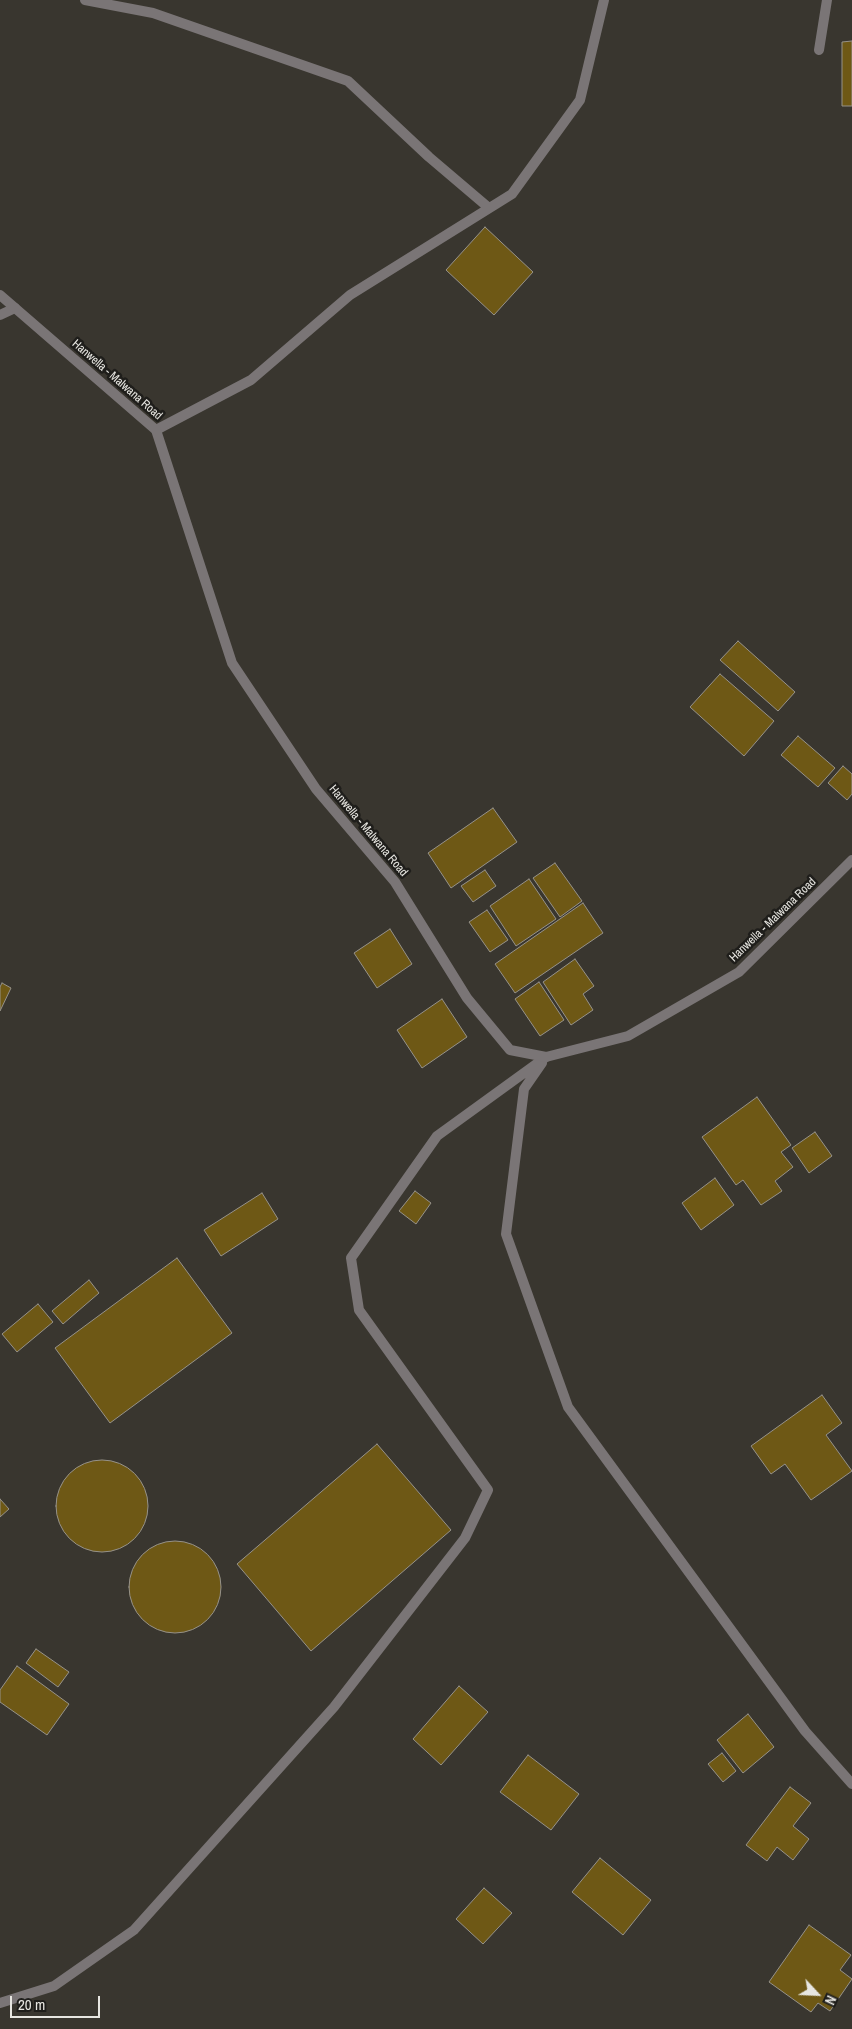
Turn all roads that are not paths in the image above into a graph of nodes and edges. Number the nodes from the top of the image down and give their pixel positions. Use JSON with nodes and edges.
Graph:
{"nodes":[{"id":1,"x":85,"y":0,"type":"edge"},
{"id":2,"x":604,"y":0,"type":"edge"},
{"id":3,"x":827,"y":0,"type":"edge"},
{"id":4,"x":819,"y":50,"type":"dead end"},
{"id":5,"x":489,"y":208,"type":"junction"},
{"id":6,"x":0,"y":295,"type":"edge"},
{"id":7,"x":15,"y":308,"type":"junction"},
{"id":8,"x":0,"y":315,"type":"edge"},
{"id":9,"x":156,"y":430,"type":"junction"},
{"id":10,"x":852,"y":860,"type":"edge"},
{"id":11,"x":546,"y":1057,"type":"junction"},
{"id":12,"x":852,"y":1784,"type":"edge"},
{"id":13,"x":0,"y":2003,"type":"edge"}],
"edges":[{"from":1,"to":5,"type":"street"},
{"from":2,"to":5,"type":"street"},
{"from":3,"to":4,"type":"street"},
{"from":5,"to":9,"type":"street"},
{"from":6,"to":7,"type":"street","name":"Hanwella - Malwana Road"},
{"from":7,"to":8,"type":"street"},
{"from":7,"to":9,"type":"street","name":"Hanwella - Malwana Road"},
{"from":9,"to":11,"type":"street","name":"Hanwella - Malwana Road"},
{"from":10,"to":11,"type":"street","name":"Hanwella - Malwana Road"},
{"from":11,"to":12,"type":"street"},
{"from":11,"to":13,"type":"street"}]}
